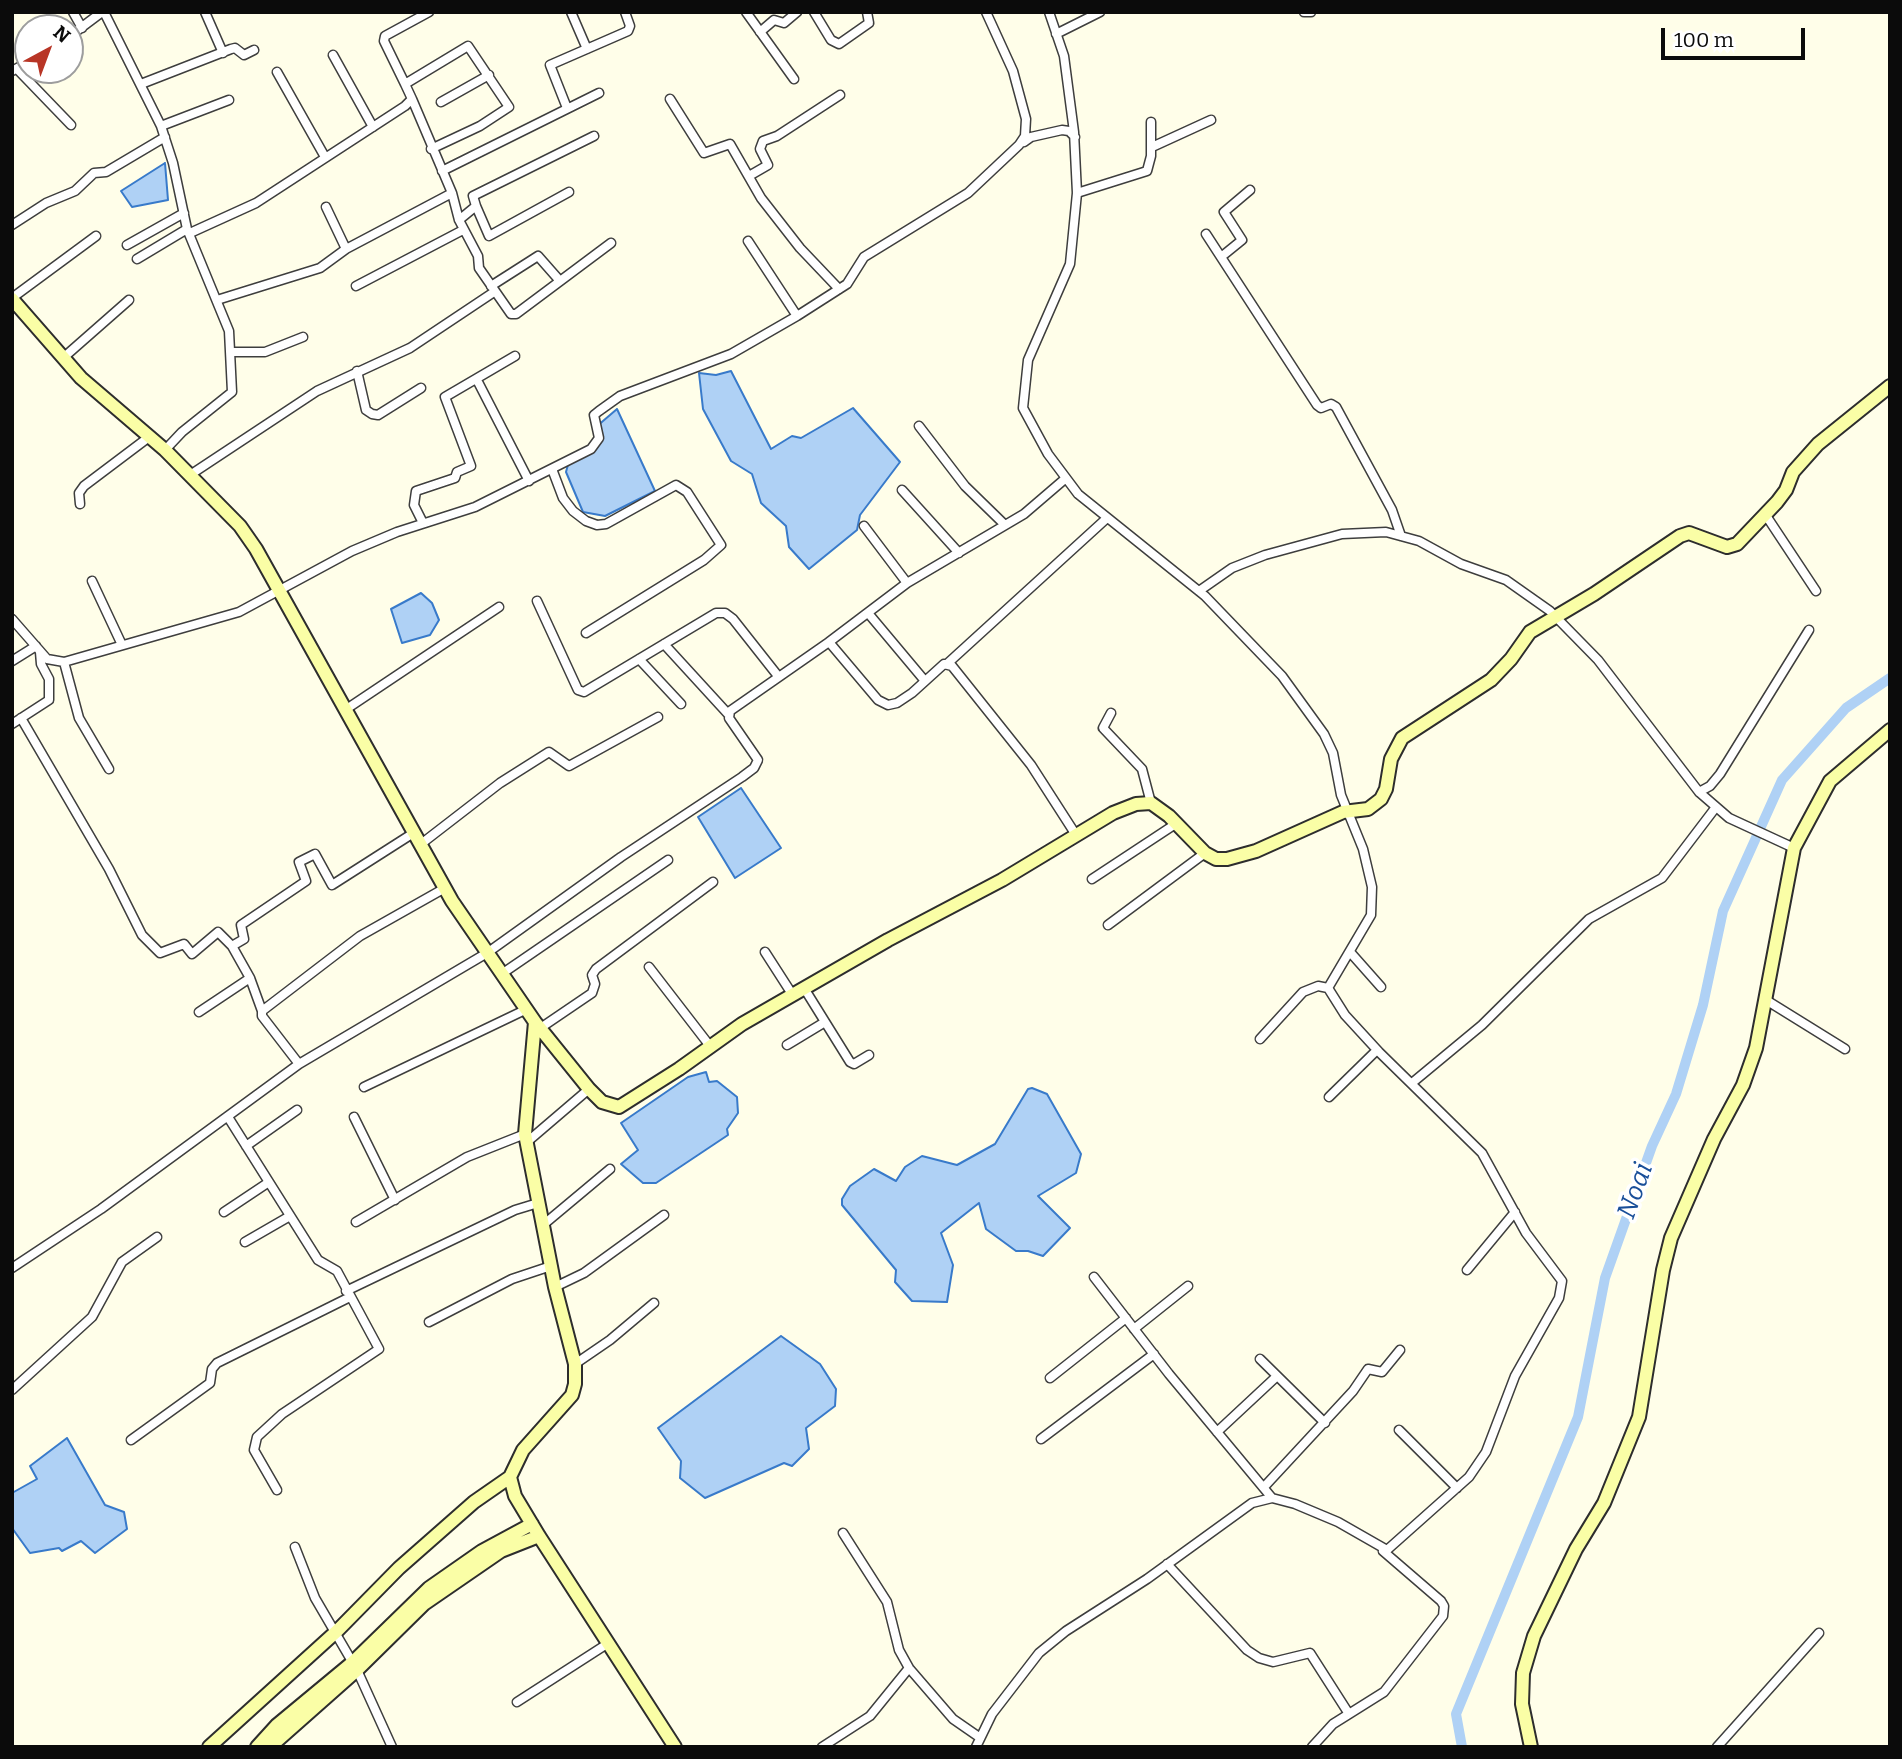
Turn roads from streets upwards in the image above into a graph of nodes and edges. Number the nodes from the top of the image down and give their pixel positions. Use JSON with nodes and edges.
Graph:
{"nodes":[{"id":1,"x":103,"y":12,"type":"edge"},
{"id":2,"x":205,"y":12,"type":"edge"},
{"id":3,"x":429,"y":12,"type":"edge"},
{"id":4,"x":571,"y":12,"type":"edge"},
{"id":5,"x":625,"y":12,"type":"edge"},
{"id":6,"x":746,"y":12,"type":"edge"},
{"id":7,"x":797,"y":12,"type":"edge"},
{"id":8,"x":814,"y":12,"type":"edge"},
{"id":9,"x":867,"y":12,"type":"edge"},
{"id":10,"x":986,"y":12,"type":"edge"},
{"id":11,"x":1049,"y":12,"type":"edge"},
{"id":12,"x":1100,"y":12,"type":"edge"},
{"id":13,"x":1304,"y":12,"type":"edge"},
{"id":14,"x":1311,"y":12,"type":"edge"},
{"id":15,"x":84,"y":26,"type":"edge"},
{"id":16,"x":760,"y":32,"type":"junction"},
{"id":17,"x":1056,"y":34,"type":"junction"},
{"id":18,"x":587,"y":49,"type":"junction"},
{"id":19,"x":254,"y":50,"type":"dead end"},
{"id":20,"x":223,"y":53,"type":"junction"},
{"id":21,"x":333,"y":55,"type":"dead end"},
{"id":22,"x":277,"y":72,"type":"dead end"},
{"id":23,"x":489,"y":75,"type":"junction"},
{"id":24,"x":794,"y":79,"type":"dead end"},
{"id":25,"x":141,"y":83,"type":"junction"},
{"id":26,"x":29,"y":84,"type":"edge"},
{"id":27,"x":405,"y":84,"type":"junction"},
{"id":28,"x":599,"y":93,"type":"dead end"},
{"id":29,"x":840,"y":95,"type":"dead end"},
{"id":30,"x":412,"y":99,"type":"junction"},
{"id":31,"x":670,"y":99,"type":"dead end"},
{"id":32,"x":229,"y":100,"type":"dead end"},
{"id":33,"x":441,"y":102,"type":"dead end"},
{"id":34,"x":567,"y":108,"type":"junction"},
{"id":35,"x":1211,"y":120,"type":"dead end"},
{"id":36,"x":1152,"y":122,"type":"dead end"},
{"id":37,"x":71,"y":125,"type":"dead end"},
{"id":38,"x":161,"y":126,"type":"junction"},
{"id":39,"x":373,"y":127,"type":"junction"},
{"id":40,"x":594,"y":136,"type":"dead end"},
{"id":41,"x":165,"y":137,"type":"junction"},
{"id":42,"x":1075,"y":137,"type":"junction"},
{"id":43,"x":1019,"y":145,"type":"junction"},
{"id":44,"x":1152,"y":147,"type":"junction"},
{"id":45,"x":431,"y":149,"type":"junction"},
{"id":46,"x":325,"y":157,"type":"junction"},
{"id":47,"x":442,"y":171,"type":"junction"},
{"id":48,"x":749,"y":176,"type":"junction"},
{"id":49,"x":1250,"y":190,"type":"dead end"},
{"id":50,"x":569,"y":191,"type":"dead end"},
{"id":51,"x":452,"y":193,"type":"junction"},
{"id":52,"x":1077,"y":193,"type":"junction"},
{"id":53,"x":477,"y":206,"type":"junction"},
{"id":54,"x":326,"y":207,"type":"dead end"},
{"id":55,"x":184,"y":214,"type":"junction"},
{"id":56,"x":459,"y":220,"type":"junction"},
{"id":57,"x":12,"y":225,"type":"edge"},
{"id":58,"x":463,"y":230,"type":"junction"},
{"id":59,"x":188,"y":231,"type":"junction"},
{"id":60,"x":1206,"y":234,"type":"dead end"},
{"id":61,"x":96,"y":236,"type":"dead end"},
{"id":62,"x":748,"y":241,"type":"dead end"},
{"id":63,"x":611,"y":243,"type":"dead end"},
{"id":64,"x":127,"y":245,"type":"dead end"},
{"id":65,"x":346,"y":249,"type":"junction"},
{"id":66,"x":1221,"y":257,"type":"junction"},
{"id":67,"x":136,"y":259,"type":"dead end"},
{"id":68,"x":560,"y":281,"type":"junction"},
{"id":69,"x":356,"y":286,"type":"dead end"},
{"id":70,"x":492,"y":289,"type":"junction"},
{"id":71,"x":839,"y":289,"type":"junction"},
{"id":72,"x":12,"y":298,"type":"edge"},
{"id":73,"x":129,"y":300,"type":"dead end"},
{"id":74,"x":217,"y":300,"type":"junction"},
{"id":75,"x":797,"y":316,"type":"junction"},
{"id":76,"x":303,"y":337,"type":"dead end"},
{"id":77,"x":232,"y":352,"type":"junction"},
{"id":78,"x":515,"y":356,"type":"dead end"},
{"id":79,"x":63,"y":358,"type":"junction"},
{"id":80,"x":357,"y":371,"type":"junction"},
{"id":81,"x":477,"y":380,"type":"junction"},
{"id":82,"x":1890,"y":386,"type":"edge"},
{"id":83,"x":421,"y":388,"type":"dead end"},
{"id":84,"x":919,"y":426,"type":"dead end"},
{"id":85,"x":149,"y":437,"type":"junction"},
{"id":86,"x":165,"y":450,"type":"junction"},
{"id":87,"x":552,"y":469,"type":"junction"},
{"id":88,"x":190,"y":475,"type":"junction"},
{"id":89,"x":1066,"y":478,"type":"junction"},
{"id":90,"x":529,"y":481,"type":"junction"},
{"id":91,"x":902,"y":491,"type":"dead end"},
{"id":92,"x":80,"y":504,"type":"dead end"},
{"id":93,"x":1765,"y":514,"type":"junction"},
{"id":94,"x":1107,"y":518,"type":"junction"},
{"id":95,"x":423,"y":523,"type":"junction"},
{"id":96,"x":1005,"y":525,"type":"junction"},
{"id":97,"x":864,"y":526,"type":"dead end"},
{"id":98,"x":1401,"y":536,"type":"junction"},
{"id":99,"x":958,"y":553,"type":"junction"},
{"id":100,"x":92,"y":581,"type":"dead end"},
{"id":101,"x":907,"y":583,"type":"junction"},
{"id":102,"x":279,"y":591,"type":"junction"},
{"id":103,"x":1199,"y":591,"type":"junction"},
{"id":104,"x":1816,"y":591,"type":"dead end"},
{"id":105,"x":537,"y":601,"type":"dead end"},
{"id":106,"x":499,"y":607,"type":"dead end"},
{"id":107,"x":868,"y":613,"type":"junction"},
{"id":108,"x":1555,"y":615,"type":"junction"},
{"id":109,"x":12,"y":619,"type":"edge"},
{"id":110,"x":1809,"y":630,"type":"dead end"},
{"id":111,"x":586,"y":633,"type":"dead end"},
{"id":112,"x":829,"y":642,"type":"junction"},
{"id":113,"x":664,"y":644,"type":"junction"},
{"id":114,"x":122,"y":645,"type":"junction"},
{"id":115,"x":38,"y":649,"type":"junction"},
{"id":116,"x":639,"y":659,"type":"junction"},
{"id":117,"x":12,"y":661,"type":"edge"},
{"id":118,"x":65,"y":662,"type":"junction"},
{"id":119,"x":948,"y":663,"type":"junction"},
{"id":120,"x":778,"y":676,"type":"junction"},
{"id":121,"x":925,"y":681,"type":"junction"},
{"id":122,"x":681,"y":704,"type":"dead end"},
{"id":123,"x":345,"y":710,"type":"junction"},
{"id":124,"x":1111,"y":713,"type":"dead end"},
{"id":125,"x":729,"y":715,"type":"junction"},
{"id":126,"x":658,"y":717,"type":"dead end"},
{"id":127,"x":21,"y":718,"type":"junction"},
{"id":128,"x":12,"y":724,"type":"edge"},
{"id":129,"x":1890,"y":730,"type":"edge"},
{"id":130,"x":109,"y":769,"type":"dead end"},
{"id":131,"x":1699,"y":792,"type":"junction"},
{"id":132,"x":1151,"y":803,"type":"junction"},
{"id":133,"x":1716,"y":807,"type":"junction"},
{"id":134,"x":1349,"y":813,"type":"junction"},
{"id":135,"x":1177,"y":823,"type":"junction"},
{"id":136,"x":1076,"y":835,"type":"junction"},
{"id":137,"x":418,"y":838,"type":"junction"},
{"id":138,"x":1794,"y":848,"type":"junction"},
{"id":139,"x":1205,"y":853,"type":"junction"},
{"id":140,"x":668,"y":860,"type":"dead end"},
{"id":141,"x":1092,"y":879,"type":"dead end"},
{"id":142,"x":713,"y":882,"type":"dead end"},
{"id":143,"x":445,"y":888,"type":"junction"},
{"id":144,"x":1108,"y":925,"type":"dead end"},
{"id":145,"x":232,"y":946,"type":"junction"},
{"id":146,"x":765,"y":952,"type":"dead end"},
{"id":147,"x":1350,"y":952,"type":"junction"},
{"id":148,"x":488,"y":953,"type":"junction"},
{"id":149,"x":649,"y":967,"type":"dead end"},
{"id":150,"x":503,"y":974,"type":"junction"},
{"id":151,"x":250,"y":978,"type":"junction"},
{"id":152,"x":1381,"y":987,"type":"dead end"},
{"id":153,"x":1328,"y":988,"type":"junction"},
{"id":154,"x":798,"y":991,"type":"junction"},
{"id":155,"x":1766,"y":1000,"type":"junction"},
{"id":156,"x":527,"y":1009,"type":"junction"},
{"id":157,"x":262,"y":1010,"type":"junction"},
{"id":158,"x":199,"y":1012,"type":"dead end"},
{"id":159,"x":825,"y":1022,"type":"junction"},
{"id":160,"x":537,"y":1025,"type":"junction"},
{"id":161,"x":1260,"y":1039,"type":"dead end"},
{"id":162,"x":787,"y":1045,"type":"dead end"},
{"id":163,"x":710,"y":1046,"type":"junction"},
{"id":164,"x":1845,"y":1049,"type":"dead end"},
{"id":165,"x":1377,"y":1050,"type":"junction"},
{"id":166,"x":869,"y":1055,"type":"dead end"},
{"id":167,"x":299,"y":1064,"type":"junction"},
{"id":168,"x":1412,"y":1083,"type":"junction"},
{"id":169,"x":364,"y":1087,"type":"dead end"},
{"id":170,"x":589,"y":1089,"type":"junction"},
{"id":171,"x":1329,"y":1097,"type":"dead end"},
{"id":172,"x":297,"y":1110,"type":"dead end"},
{"id":173,"x":228,"y":1117,"type":"junction"},
{"id":174,"x":354,"y":1117,"type":"dead end"},
{"id":175,"x":526,"y":1138,"type":"junction"},
{"id":176,"x":246,"y":1146,"type":"junction"},
{"id":177,"x":610,"y":1169,"type":"dead end"},
{"id":178,"x":269,"y":1182,"type":"junction"},
{"id":179,"x":395,"y":1200,"type":"junction"},
{"id":180,"x":538,"y":1203,"type":"junction"},
{"id":181,"x":224,"y":1212,"type":"dead end"},
{"id":182,"x":1515,"y":1212,"type":"junction"},
{"id":183,"x":664,"y":1215,"type":"dead end"},
{"id":184,"x":290,"y":1216,"type":"junction"},
{"id":185,"x":356,"y":1222,"type":"dead end"},
{"id":186,"x":543,"y":1225,"type":"junction"},
{"id":187,"x":156,"y":1237,"type":"dead end"},
{"id":188,"x":245,"y":1242,"type":"dead end"},
{"id":189,"x":551,"y":1266,"type":"junction"},
{"id":190,"x":12,"y":1268,"type":"edge"},
{"id":191,"x":1467,"y":1270,"type":"dead end"},
{"id":192,"x":1094,"y":1277,"type":"dead end"},
{"id":193,"x":1188,"y":1286,"type":"dead end"},
{"id":194,"x":555,"y":1287,"type":"junction"},
{"id":195,"x":348,"y":1294,"type":"junction"},
{"id":196,"x":654,"y":1303,"type":"dead end"},
{"id":197,"x":1126,"y":1318,"type":"junction"},
{"id":198,"x":429,"y":1322,"type":"dead end"},
{"id":199,"x":1134,"y":1329,"type":"junction"},
{"id":200,"x":1400,"y":1350,"type":"dead end"},
{"id":201,"x":1154,"y":1354,"type":"junction"},
{"id":202,"x":1260,"y":1359,"type":"dead end"},
{"id":203,"x":575,"y":1364,"type":"junction"},
{"id":204,"x":1276,"y":1377,"type":"junction"},
{"id":205,"x":1050,"y":1378,"type":"dead end"},
{"id":206,"x":12,"y":1390,"type":"edge"},
{"id":207,"x":1325,"y":1423,"type":"junction"},
{"id":208,"x":1399,"y":1430,"type":"dead end"},
{"id":209,"x":1217,"y":1432,"type":"junction"},
{"id":210,"x":1041,"y":1439,"type":"dead end"},
{"id":211,"x":131,"y":1440,"type":"dead end"},
{"id":212,"x":510,"y":1477,"type":"junction"},
{"id":213,"x":1264,"y":1487,"type":"junction"},
{"id":214,"x":1457,"y":1488,"type":"junction"},
{"id":215,"x":277,"y":1490,"type":"dead end"},
{"id":216,"x":1272,"y":1498,"type":"junction"},
{"id":217,"x":532,"y":1524,"type":"junction"},
{"id":218,"x":843,"y":1533,"type":"dead end"},
{"id":219,"x":539,"y":1536,"type":"junction"},
{"id":220,"x":295,"y":1547,"type":"dead end"},
{"id":221,"x":1383,"y":1550,"type":"junction"},
{"id":222,"x":1167,"y":1564,"type":"junction"},
{"id":223,"x":337,"y":1631,"type":"junction"},
{"id":224,"x":1819,"y":1633,"type":"dead end"},
{"id":225,"x":607,"y":1644,"type":"junction"},
{"id":226,"x":355,"y":1666,"type":"junction"},
{"id":227,"x":909,"y":1668,"type":"junction"},
{"id":228,"x":517,"y":1702,"type":"dead end"},
{"id":229,"x":1349,"y":1714,"type":"junction"},
{"id":230,"x":979,"y":1737,"type":"junction"},
{"id":231,"x":209,"y":1747,"type":"edge"},
{"id":232,"x":257,"y":1747,"type":"edge"},
{"id":233,"x":270,"y":1747,"type":"edge"},
{"id":234,"x":392,"y":1747,"type":"edge"},
{"id":235,"x":675,"y":1747,"type":"edge"},
{"id":236,"x":822,"y":1747,"type":"edge"},
{"id":237,"x":976,"y":1747,"type":"edge"},
{"id":238,"x":1311,"y":1747,"type":"edge"},
{"id":239,"x":1531,"y":1747,"type":"edge"},
{"id":240,"x":1717,"y":1747,"type":"edge"}],
"edges":[{"from":1,"to":15,"type":"street"},
{"from":1,"to":25,"type":"street"},
{"from":2,"to":20,"type":"street"},
{"from":3,"to":27,"type":"street"},
{"from":4,"to":18,"type":"street"},
{"from":5,"to":18,"type":"street"},
{"from":6,"to":16,"type":"street"},
{"from":7,"to":16,"type":"street"},
{"from":8,"to":9,"type":"street"},
{"from":10,"to":43,"type":"street"},
{"from":11,"to":17,"type":"street"},
{"from":12,"to":17,"type":"street"},
{"from":13,"to":14,"type":"street"},
{"from":16,"to":24,"type":"street"},
{"from":17,"to":42,"type":"street"},
{"from":18,"to":34,"type":"street"},
{"from":19,"to":20,"type":"street"},
{"from":20,"to":25,"type":"street"},
{"from":21,"to":39,"type":"street"},
{"from":22,"to":46,"type":"street"},
{"from":23,"to":27,"type":"street"},
{"from":23,"to":33,"type":"street"},
{"from":23,"to":45,"type":"street"},
{"from":25,"to":38,"type":"street"},
{"from":26,"to":37,"type":"street"},
{"from":27,"to":30,"type":"street"},
{"from":28,"to":34,"type":"street"},
{"from":29,"to":48,"type":"street"},
{"from":30,"to":39,"type":"street"},
{"from":30,"to":45,"type":"street"},
{"from":31,"to":48,"type":"street"},
{"from":32,"to":38,"type":"street"},
{"from":34,"to":47,"type":"street"},
{"from":35,"to":44,"type":"street"},
{"from":36,"to":44,"type":"street"},
{"from":38,"to":41,"type":"street"},
{"from":39,"to":46,"type":"street"},
{"from":40,"to":53,"type":"street"},
{"from":41,"to":55,"type":"street"},
{"from":41,"to":57,"type":"street"},
{"from":42,"to":43,"type":"street"},
{"from":42,"to":52,"type":"street"},
{"from":43,"to":71,"type":"street"},
{"from":44,"to":52,"type":"street"},
{"from":45,"to":47,"type":"street"},
{"from":46,"to":59,"type":"street"},
{"from":47,"to":51,"type":"street"},
{"from":48,"to":71,"type":"street"},
{"from":49,"to":66,"type":"street"},
{"from":50,"to":53,"type":"street"},
{"from":51,"to":56,"type":"street"},
{"from":51,"to":65,"type":"street"},
{"from":52,"to":89,"type":"street"},
{"from":53,"to":56,"type":"street"},
{"from":54,"to":65,"type":"street"},
{"from":55,"to":59,"type":"street"},
{"from":55,"to":64,"type":"street"},
{"from":56,"to":58,"type":"street"},
{"from":58,"to":69,"type":"street"},
{"from":58,"to":70,"type":"street"},
{"from":59,"to":67,"type":"street"},
{"from":59,"to":74,"type":"street"},
{"from":60,"to":66,"type":"street"},
{"from":61,"to":72,"type":"street"},
{"from":62,"to":75,"type":"street"},
{"from":63,"to":68,"type":"street"},
{"from":65,"to":74,"type":"street"},
{"from":66,"to":98,"type":"street"},
{"from":68,"to":70,"type":"street"},
{"from":68,"to":70,"type":"street"},
{"from":70,"to":80,"type":"street"},
{"from":71,"to":75,"type":"street"},
{"from":72,"to":79,"type":"street"},
{"from":73,"to":79,"type":"street"},
{"from":74,"to":77,"type":"street"},
{"from":75,"to":87,"type":"street"},
{"from":76,"to":77,"type":"street"},
{"from":77,"to":86,"type":"street"},
{"from":78,"to":81,"type":"street"},
{"from":79,"to":85,"type":"street"},
{"from":80,"to":83,"type":"street"},
{"from":80,"to":88,"type":"street"},
{"from":81,"to":90,"type":"street"},
{"from":81,"to":95,"type":"street"},
{"from":82,"to":93,"type":"street"},
{"from":84,"to":96,"type":"street"},
{"from":85,"to":86,"type":"street"},
{"from":85,"to":92,"type":"street"},
{"from":86,"to":88,"type":"street"},
{"from":87,"to":90,"type":"street"},
{"from":87,"to":111,"type":"street"},
{"from":88,"to":102,"type":"street"},
{"from":89,"to":94,"type":"street"},
{"from":89,"to":96,"type":"street"},
{"from":90,"to":95,"type":"street"},
{"from":91,"to":99,"type":"street"},
{"from":93,"to":104,"type":"street"},
{"from":93,"to":108,"type":"street"},
{"from":94,"to":103,"type":"street"},
{"from":94,"to":119,"type":"street"},
{"from":95,"to":102,"type":"street"},
{"from":96,"to":99,"type":"street"},
{"from":97,"to":101,"type":"street"},
{"from":98,"to":103,"type":"street"},
{"from":98,"to":108,"type":"street"},
{"from":99,"to":101,"type":"street"},
{"from":100,"to":114,"type":"street"},
{"from":101,"to":107,"type":"street"},
{"from":102,"to":114,"type":"street"},
{"from":102,"to":123,"type":"street"},
{"from":103,"to":134,"type":"street"},
{"from":105,"to":116,"type":"street"},
{"from":106,"to":123,"type":"street"},
{"from":107,"to":112,"type":"street"},
{"from":107,"to":121,"type":"street"},
{"from":108,"to":131,"type":"street"},
{"from":108,"to":134,"type":"street"},
{"from":109,"to":115,"type":"street"},
{"from":110,"to":131,"type":"street"},
{"from":112,"to":120,"type":"street"},
{"from":112,"to":121,"type":"street"},
{"from":113,"to":116,"type":"street"},
{"from":113,"to":120,"type":"street"},
{"from":113,"to":125,"type":"street"},
{"from":114,"to":118,"type":"street"},
{"from":115,"to":117,"type":"street"},
{"from":115,"to":118,"type":"street"},
{"from":115,"to":127,"type":"street"},
{"from":116,"to":122,"type":"street"},
{"from":118,"to":130,"type":"street"},
{"from":119,"to":121,"type":"street"},
{"from":119,"to":136,"type":"street"},
{"from":120,"to":125,"type":"street"},
{"from":123,"to":137,"type":"street"},
{"from":124,"to":132,"type":"street"},
{"from":125,"to":148,"type":"street"},
{"from":126,"to":137,"type":"street"},
{"from":127,"to":128,"type":"street"},
{"from":127,"to":145,"type":"street"},
{"from":129,"to":138,"type":"street"},
{"from":131,"to":133,"type":"street"},
{"from":132,"to":135,"type":"street"},
{"from":132,"to":136,"type":"street"},
{"from":133,"to":138,"type":"street"},
{"from":133,"to":168,"type":"street"},
{"from":134,"to":139,"type":"street"},
{"from":134,"to":147,"type":"street"},
{"from":135,"to":139,"type":"street"},
{"from":135,"to":141,"type":"street"},
{"from":136,"to":154,"type":"street"},
{"from":137,"to":143,"type":"street"},
{"from":137,"to":145,"type":"street"},
{"from":138,"to":155,"type":"street"},
{"from":139,"to":144,"type":"street"},
{"from":140,"to":150,"type":"street"},
{"from":142,"to":160,"type":"street"},
{"from":143,"to":148,"type":"street"},
{"from":143,"to":157,"type":"street"},
{"from":145,"to":151,"type":"street"},
{"from":146,"to":154,"type":"street"},
{"from":147,"to":152,"type":"street"},
{"from":147,"to":153,"type":"street"},
{"from":148,"to":150,"type":"street"},
{"from":148,"to":167,"type":"street"},
{"from":149,"to":163,"type":"street"},
{"from":150,"to":156,"type":"street"},
{"from":151,"to":157,"type":"street"},
{"from":151,"to":158,"type":"street"},
{"from":153,"to":161,"type":"street"},
{"from":153,"to":165,"type":"street"},
{"from":154,"to":159,"type":"street"},
{"from":154,"to":163,"type":"street"},
{"from":155,"to":164,"type":"street"},
{"from":155,"to":239,"type":"street"},
{"from":156,"to":160,"type":"street"},
{"from":156,"to":169,"type":"street"},
{"from":157,"to":167,"type":"street"},
{"from":159,"to":162,"type":"street"},
{"from":159,"to":166,"type":"street"},
{"from":160,"to":170,"type":"street"},
{"from":160,"to":175,"type":"street"},
{"from":163,"to":170,"type":"street"},
{"from":165,"to":168,"type":"street"},
{"from":165,"to":171,"type":"street"},
{"from":167,"to":173,"type":"street"},
{"from":168,"to":182,"type":"street"},
{"from":170,"to":175,"type":"street"},
{"from":172,"to":176,"type":"street"},
{"from":173,"to":176,"type":"street"},
{"from":173,"to":190,"type":"street"},
{"from":174,"to":179,"type":"street"},
{"from":175,"to":179,"type":"street"},
{"from":175,"to":180,"type":"street"},
{"from":176,"to":178,"type":"street"},
{"from":177,"to":186,"type":"street"},
{"from":178,"to":181,"type":"street"},
{"from":178,"to":184,"type":"street"},
{"from":179,"to":185,"type":"street"},
{"from":180,"to":186,"type":"street"},
{"from":180,"to":195,"type":"street"},
{"from":182,"to":191,"type":"street"},
{"from":182,"to":214,"type":"street"},
{"from":183,"to":194,"type":"street"},
{"from":184,"to":188,"type":"street"},
{"from":184,"to":195,"type":"street"},
{"from":186,"to":189,"type":"street"},
{"from":187,"to":206,"type":"street"},
{"from":189,"to":194,"type":"street"},
{"from":189,"to":198,"type":"street"},
{"from":192,"to":197,"type":"street"},
{"from":193,"to":199,"type":"street"},
{"from":194,"to":203,"type":"street"},
{"from":195,"to":211,"type":"street"},
{"from":195,"to":215,"type":"street"},
{"from":196,"to":203,"type":"street"},
{"from":197,"to":199,"type":"street"},
{"from":197,"to":205,"type":"street"},
{"from":199,"to":201,"type":"street"},
{"from":200,"to":207,"type":"street"},
{"from":201,"to":209,"type":"street"},
{"from":201,"to":210,"type":"street"},
{"from":202,"to":204,"type":"street"},
{"from":203,"to":212,"type":"street"},
{"from":204,"to":207,"type":"street"},
{"from":204,"to":209,"type":"street"},
{"from":207,"to":213,"type":"street"},
{"from":208,"to":214,"type":"street"},
{"from":209,"to":213,"type":"street"},
{"from":212,"to":217,"type":"street"},
{"from":212,"to":223,"type":"street"},
{"from":213,"to":216,"type":"street"},
{"from":214,"to":221,"type":"street"},
{"from":216,"to":221,"type":"street"},
{"from":216,"to":222,"type":"street"},
{"from":217,"to":219,"type":"street"},
{"from":217,"to":226,"type":"street"},
{"from":218,"to":227,"type":"street"},
{"from":219,"to":225,"type":"street"},
{"from":219,"to":226,"type":"street"},
{"from":220,"to":223,"type":"street"},
{"from":221,"to":229,"type":"street"},
{"from":222,"to":229,"type":"street"},
{"from":222,"to":230,"type":"street"},
{"from":223,"to":226,"type":"street"},
{"from":223,"to":231,"type":"street"},
{"from":224,"to":240,"type":"street"},
{"from":225,"to":228,"type":"street"},
{"from":225,"to":235,"type":"street"},
{"from":226,"to":232,"type":"street"},
{"from":226,"to":233,"type":"street"},
{"from":226,"to":234,"type":"street"},
{"from":227,"to":230,"type":"street"},
{"from":227,"to":236,"type":"street"},
{"from":229,"to":238,"type":"street"},
{"from":230,"to":237,"type":"street"}]}
